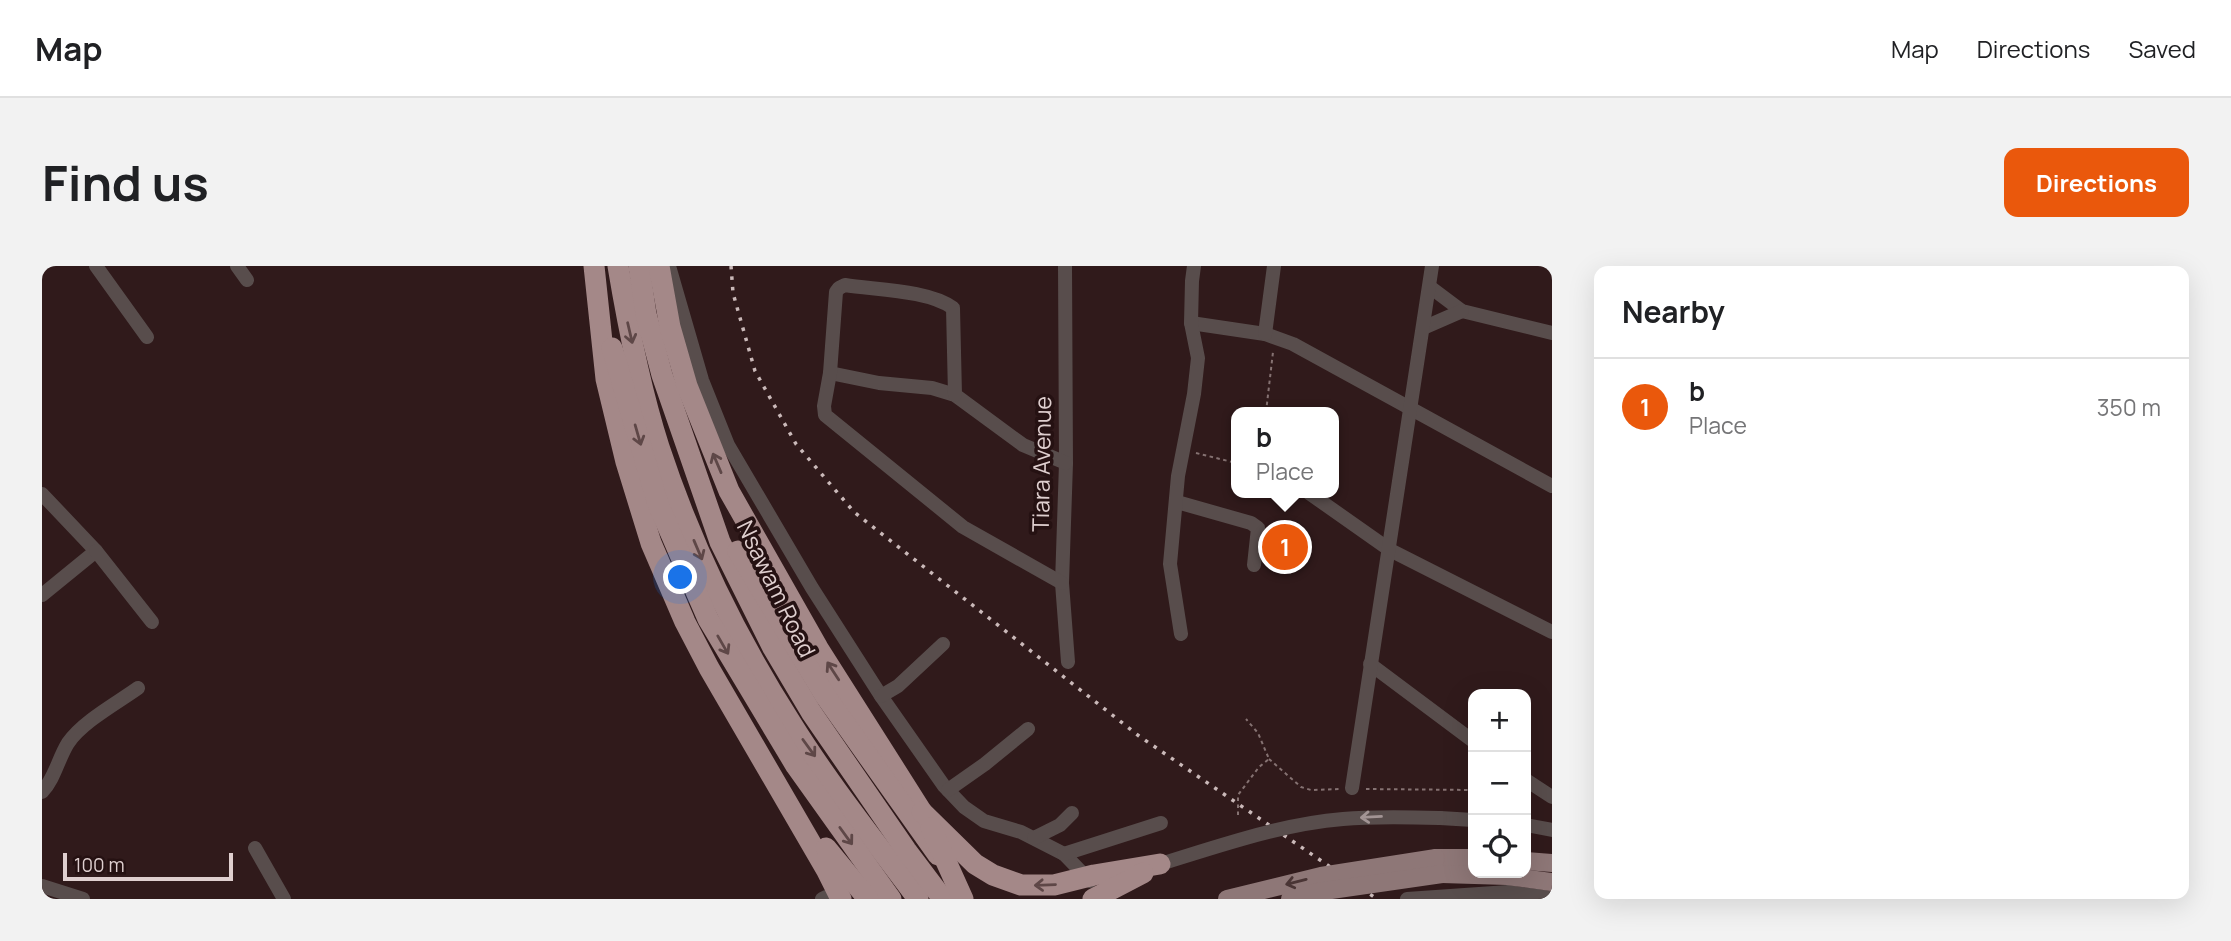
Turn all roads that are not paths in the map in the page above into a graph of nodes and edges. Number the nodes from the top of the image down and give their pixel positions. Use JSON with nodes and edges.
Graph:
{"nodes":[{"id":1,"x":96,"y":266,"type":"edge"},
{"id":2,"x":237,"y":266,"type":"edge"},
{"id":3,"x":593,"y":266,"type":"edge"},
{"id":4,"x":618,"y":266,"type":"edge"},
{"id":5,"x":639,"y":266,"type":"edge"},
{"id":6,"x":659,"y":266,"type":"edge"},
{"id":7,"x":669,"y":266,"type":"edge"},
{"id":8,"x":1065,"y":266,"type":"edge"},
{"id":9,"x":1194,"y":266,"type":"edge"},
{"id":10,"x":1274,"y":266,"type":"edge"},
{"id":11,"x":1432,"y":266,"type":"edge"},
{"id":12,"x":247,"y":280,"type":"dead end"},
{"id":13,"x":1430,"y":288,"type":"junction"},
{"id":14,"x":597,"y":299,"type":"junction"},
{"id":15,"x":1462,"y":311,"type":"junction"},
{"id":16,"x":1191,"y":323,"type":"junction"},
{"id":17,"x":1423,"y":328,"type":"junction"},
{"id":18,"x":1552,"y":333,"type":"edge"},
{"id":19,"x":1270,"y":336,"type":"junction"},
{"id":20,"x":147,"y":337,"type":"dead end"},
{"id":21,"x":830,"y":373,"type":"junction"},
{"id":22,"x":955,"y":395,"type":"junction"},
{"id":23,"x":1410,"y":407,"type":"junction"},
{"id":24,"x":1066,"y":463,"type":"junction"},
{"id":25,"x":1552,"y":486,"type":"edge"},
{"id":26,"x":42,"y":494,"type":"edge"},
{"id":27,"x":1316,"y":498,"type":"edge"},
{"id":28,"x":708,"y":502,"type":"junction"},
{"id":29,"x":1177,"y":502,"type":"junction"},
{"id":30,"x":1390,"y":550,"type":"junction"},
{"id":31,"x":96,"y":551,"type":"junction"},
{"id":32,"x":1254,"y":565,"type":"dead end"},
{"id":33,"x":1062,"y":583,"type":"junction"},
{"id":34,"x":42,"y":596,"type":"edge"},
{"id":35,"x":152,"y":622,"type":"dead end"},
{"id":36,"x":1552,"y":632,"type":"edge"},
{"id":37,"x":1181,"y":634,"type":"dead end"},
{"id":38,"x":943,"y":644,"type":"dead end"},
{"id":39,"x":1068,"y":662,"type":"dead end"},
{"id":40,"x":1370,"y":664,"type":"junction"},
{"id":41,"x":138,"y":688,"type":"dead end"},
{"id":42,"x":881,"y":696,"type":"junction"},
{"id":43,"x":1028,"y":729,"type":"dead end"},
{"id":44,"x":1468,"y":737,"type":"edge"},
{"id":45,"x":772,"y":777,"type":"junction"},
{"id":46,"x":1531,"y":783,"type":"edge"},
{"id":47,"x":1352,"y":788,"type":"road end"},
{"id":48,"x":948,"y":790,"type":"junction"},
{"id":49,"x":42,"y":792,"type":"edge"},
{"id":50,"x":1552,"y":797,"type":"edge"},
{"id":51,"x":922,"y":811,"type":"junction"},
{"id":52,"x":1072,"y":813,"type":"dead end"},
{"id":53,"x":1468,"y":820,"type":"edge"},
{"id":54,"x":1161,"y":823,"type":"dead end"},
{"id":55,"x":1531,"y":826,"type":"edge"},
{"id":56,"x":1552,"y":831,"type":"edge"},
{"id":57,"x":1034,"y":838,"type":"junction"},
{"id":58,"x":255,"y":848,"type":"dead end"},
{"id":59,"x":1064,"y":854,"type":"junction"},
{"id":60,"x":1468,"y":859,"type":"edge"},
{"id":61,"x":1531,"y":861,"type":"edge"},
{"id":62,"x":1552,"y":863,"type":"edge"},
{"id":63,"x":1160,"y":864,"type":"junction"},
{"id":64,"x":1439,"y":866,"type":"junction"},
{"id":65,"x":1552,"y":882,"type":"edge"},
{"id":66,"x":42,"y":886,"type":"edge"},
{"id":67,"x":1552,"y":898,"type":"edge"},
{"id":68,"x":83,"y":899,"type":"edge"},
{"id":69,"x":284,"y":899,"type":"edge"},
{"id":70,"x":822,"y":899,"type":"edge"},
{"id":71,"x":831,"y":899,"type":"edge"},
{"id":72,"x":841,"y":899,"type":"edge"},
{"id":73,"x":868,"y":899,"type":"edge"},
{"id":74,"x":891,"y":899,"type":"edge"},
{"id":75,"x":918,"y":899,"type":"edge"},
{"id":76,"x":943,"y":899,"type":"edge"},
{"id":77,"x":963,"y":899,"type":"edge"},
{"id":78,"x":970,"y":899,"type":"edge"},
{"id":79,"x":1093,"y":899,"type":"edge"},
{"id":80,"x":1104,"y":899,"type":"edge"},
{"id":81,"x":1227,"y":899,"type":"edge"},
{"id":82,"x":1290,"y":899,"type":"edge"},
{"id":83,"x":1407,"y":899,"type":"edge"}],
"edges":[{"from":1,"to":20,"type":"street"},
{"from":2,"to":12,"type":"street"},
{"from":3,"to":14,"type":"highway"},
{"from":4,"to":75,"type":"highway","one_way":true},
{"from":5,"to":28,"type":"highway","name":"Nsawam Road"},
{"from":51,"to":6,"type":"highway","one_way":true},
{"from":7,"to":42,"type":"street"},
{"from":8,"to":24,"type":"street","name":"Tiara Avenue"},
{"from":9,"to":16,"type":"street"},
{"from":10,"to":19,"type":"street"},
{"from":11,"to":13,"type":"street"},
{"from":13,"to":15,"type":"street"},
{"from":13,"to":17,"type":"street"},
{"from":14,"to":45,"type":"highway"},
{"from":14,"to":74,"type":"highway","one_way":true},
{"from":15,"to":17,"type":"street"},
{"from":15,"to":18,"type":"street"},
{"from":16,"to":19,"type":"street"},
{"from":16,"to":29,"type":"street"},
{"from":17,"to":23,"type":"street"},
{"from":19,"to":23,"type":"street"},
{"from":21,"to":22,"type":"street"},
{"from":21,"to":22,"type":"street"},
{"from":21,"to":33,"type":"street"},
{"from":22,"to":24,"type":"street"},
{"from":23,"to":25,"type":"street"},
{"from":23,"to":30,"type":"street"},
{"from":24,"to":33,"type":"street","name":"Tiara Avenue"},
{"from":26,"to":31,"type":"street"},
{"from":27,"to":30,"type":"street"},
{"from":28,"to":76,"type":"highway","name":"Nsawam Road"},
{"from":28,"to":78,"type":"highway"},
{"from":29,"to":32,"type":"street"},
{"from":29,"to":37,"type":"street"},
{"from":30,"to":36,"type":"street"},
{"from":30,"to":40,"type":"street"},
{"from":31,"to":34,"type":"street"},
{"from":31,"to":35,"type":"street"},
{"from":33,"to":39,"type":"street","name":"Tiara Avenue"},
{"from":38,"to":42,"type":"street"},
{"from":40,"to":44,"type":"street"},
{"from":40,"to":47,"type":"street"},
{"from":41,"to":49,"type":"street"},
{"from":42,"to":48,"type":"street"},
{"from":43,"to":48,"type":"street"},
{"from":45,"to":72,"type":"highway"},
{"from":45,"to":73,"type":"highway"},
{"from":46,"to":50,"type":"street"},
{"from":48,"to":57,"type":"street"},
{"from":63,"to":51,"type":"highway","one_way":true,"bridge":true},
{"from":51,"to":77,"type":"highway","bridge":true},
{"from":52,"to":57,"type":"street"},
{"from":53,"to":63,"type":"street","one_way":true,"bridge":true},
{"from":54,"to":59,"type":"street"},
{"from":55,"to":56,"type":"street"},
{"from":57,"to":59,"type":"street"},
{"from":58,"to":69,"type":"street"},
{"from":59,"to":80,"type":"street"},
{"from":60,"to":64,"type":"main road"},
{"from":61,"to":62,"type":"main road"},
{"from":63,"to":79,"type":"highway","bridge":true},
{"from":64,"to":65,"type":"main road"},
{"from":64,"to":81,"type":"main road","one_way":true,"bridge":true},
{"from":64,"to":82,"type":"main road","bridge":true},
{"from":66,"to":68,"type":"street"},
{"from":67,"to":83,"type":"street"},
{"from":70,"to":71,"type":"street"}]}
